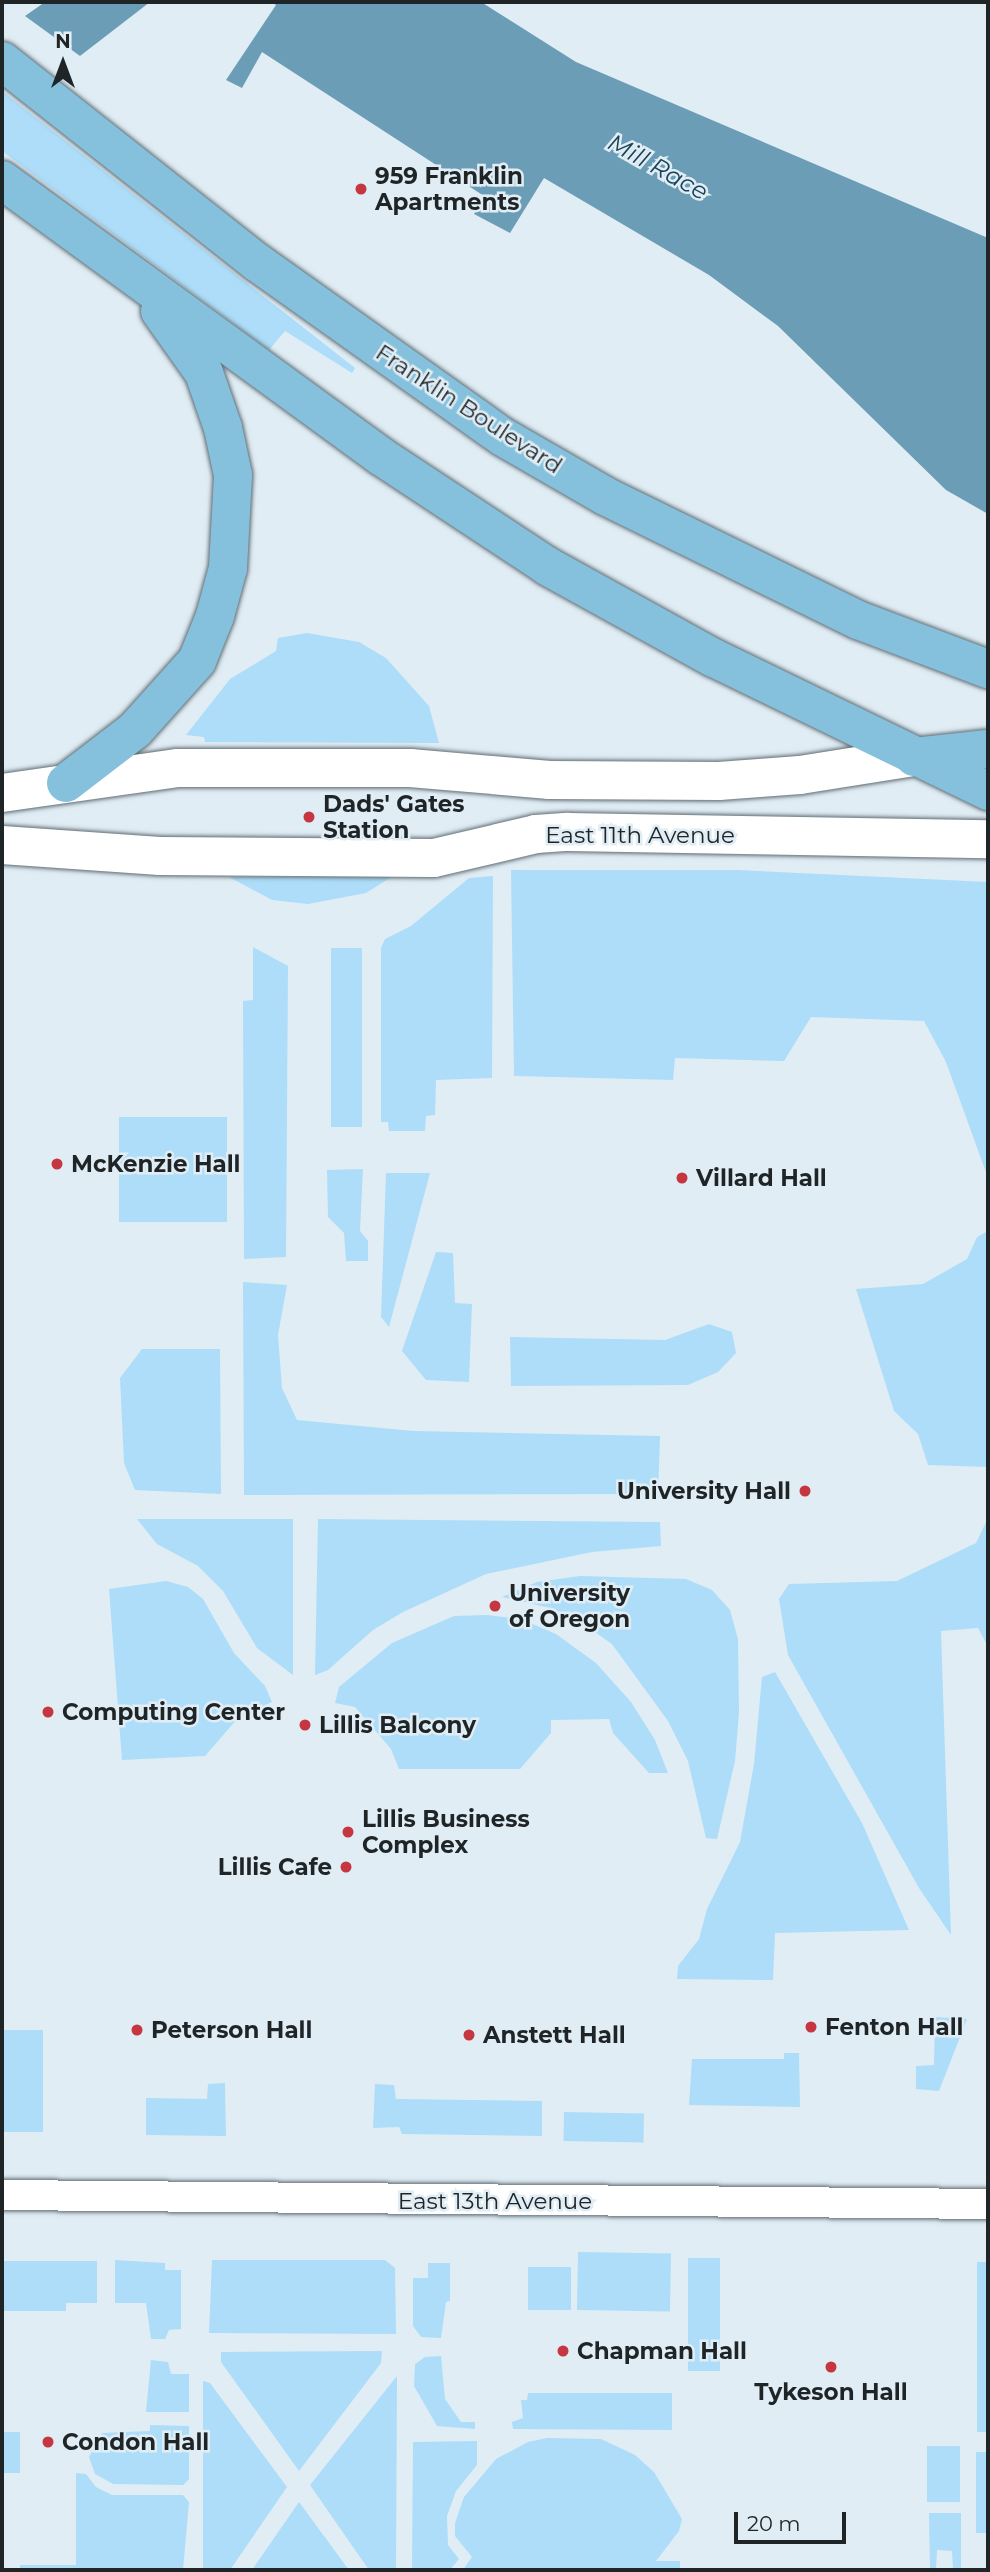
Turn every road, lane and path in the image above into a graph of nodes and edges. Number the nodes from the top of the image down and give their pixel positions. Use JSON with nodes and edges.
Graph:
{"nodes":[{"id":1,"x":2,"y":61,"type":"edge"},
{"id":2,"x":2,"y":180,"type":"edge"},
{"id":3,"x":130,"y":274,"type":"junction"},
{"id":4,"x":988,"y":669,"type":"edge"},
{"id":5,"x":988,"y":750,"type":"edge"},
{"id":6,"x":914,"y":757,"type":"junction"},
{"id":7,"x":66,"y":783,"type":"junction"},
{"id":8,"x":988,"y":791,"type":"edge"},
{"id":9,"x":2,"y":793,"type":"edge"},
{"id":10,"x":988,"y":839,"type":"edge"},
{"id":11,"x":2,"y":845,"type":"edge"},
{"id":12,"x":2,"y":2195,"type":"edge"},
{"id":13,"x":988,"y":2204,"type":"edge"}],
"edges":[{"from":1,"to":4,"type":"main road","name":"Franklin Boulevard"},
{"from":2,"to":3,"type":"main road"},
{"from":3,"to":6,"type":"main road"},
{"from":3,"to":7,"type":"main road"},
{"from":5,"to":6,"type":"main road"},
{"from":6,"to":7,"type":"main road"},
{"from":6,"to":8,"type":"main road"},
{"from":7,"to":9,"type":"main road"},
{"from":10,"to":11,"type":"main road","name":"East 11th Avenue"},
{"from":12,"to":13,"type":"street","name":"East 13th Avenue"}]}
